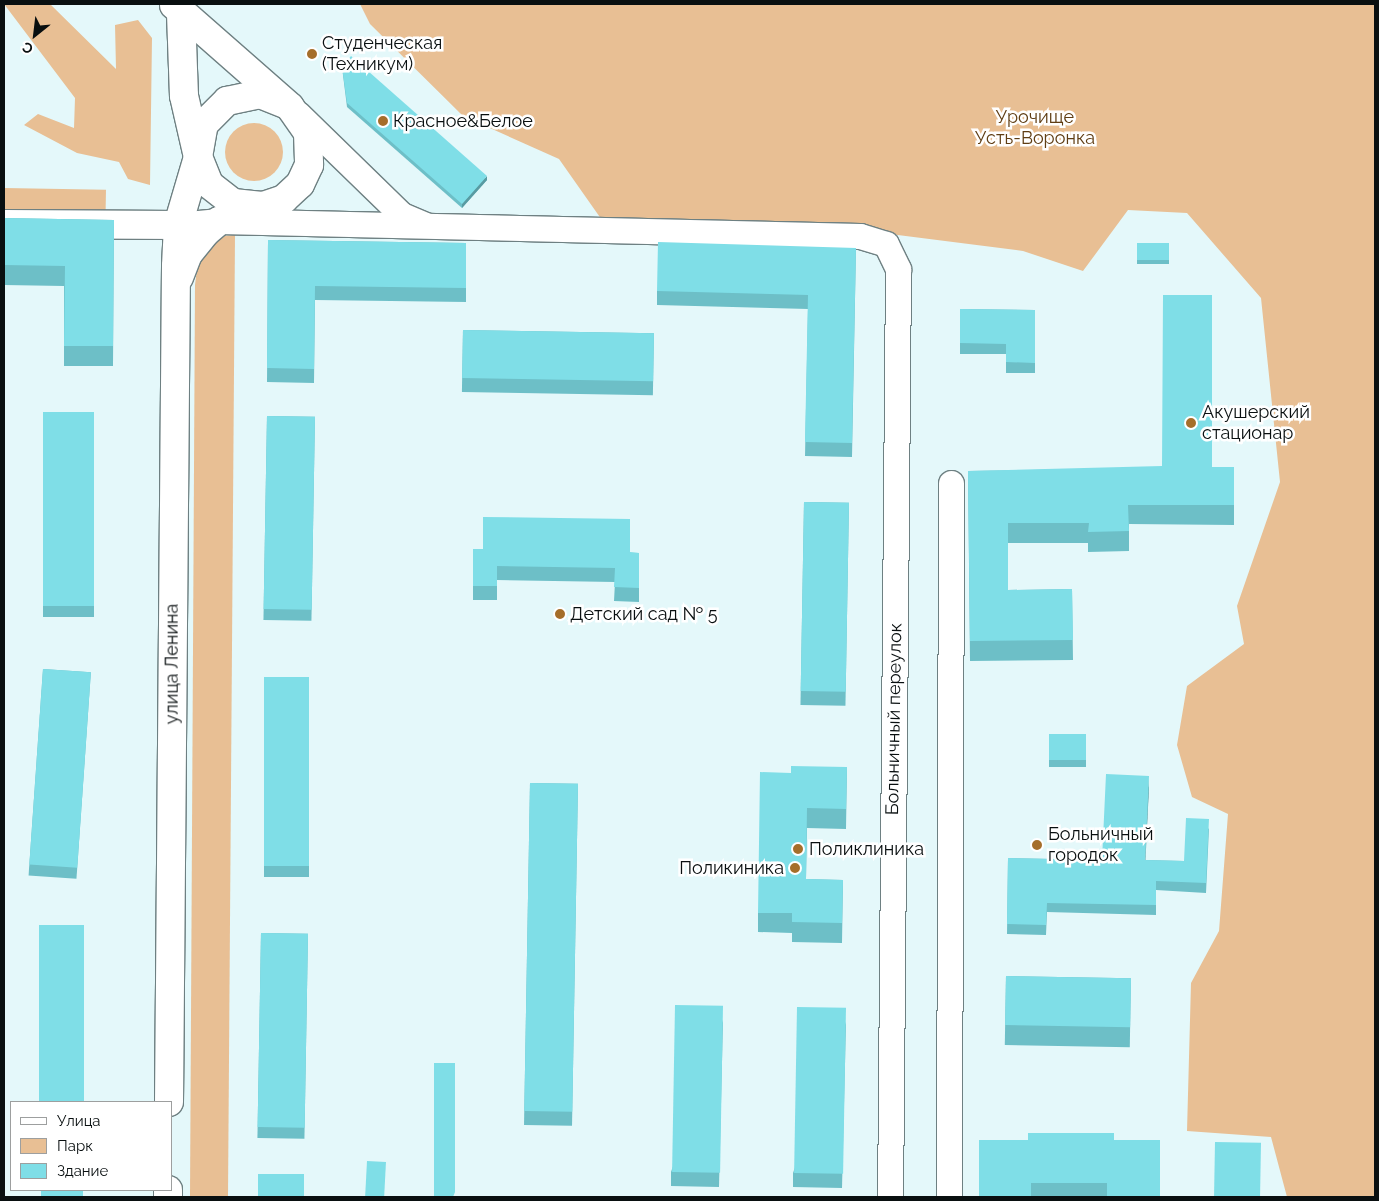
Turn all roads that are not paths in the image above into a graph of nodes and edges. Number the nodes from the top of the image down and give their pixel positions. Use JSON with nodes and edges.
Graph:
{"nodes":[{"id":1,"x":177,"y":10,"type":"edge"},
{"id":2,"x":290,"y":107,"type":"junction"},
{"id":3,"x":198,"y":157,"type":"junction"},
{"id":4,"x":263,"y":206,"type":"junction"},
{"id":5,"x":219,"y":221,"type":"junction"},
{"id":6,"x":4,"y":224,"type":"edge"},
{"id":7,"x":178,"y":225,"type":"junction"},
{"id":8,"x":432,"y":228,"type":"junction"},
{"id":9,"x":176,"y":283,"type":"junction"},
{"id":10,"x":951,"y":483,"type":"dead end"},
{"id":11,"x":169,"y":1101,"type":"edge"},
{"id":12,"x":890,"y":1197,"type":"edge"},
{"id":13,"x":949,"y":1197,"type":"edge"}],
"edges":[{"from":1,"to":2,"type":"main road"},
{"from":1,"to":3,"type":"main road"},
{"from":2,"to":3,"type":"main road"},
{"from":2,"to":4,"type":"main road"},
{"from":2,"to":8,"type":"street"},
{"from":3,"to":4,"type":"main road"},
{"from":3,"to":7,"type":"main road","name":"улица Ленина"},
{"from":4,"to":5,"type":"main road"},
{"from":5,"to":7,"type":"street"},
{"from":5,"to":8,"type":"street"},
{"from":5,"to":9,"type":"main road"},
{"from":6,"to":7,"type":"main road"},
{"from":7,"to":9,"type":"main road","name":"улица Ленина"},
{"from":8,"to":12,"type":"street","name":"Больничный переулок"},
{"from":9,"to":11,"type":"main road","name":"улица Ленина"},
{"from":10,"to":13,"type":"street"}]}
